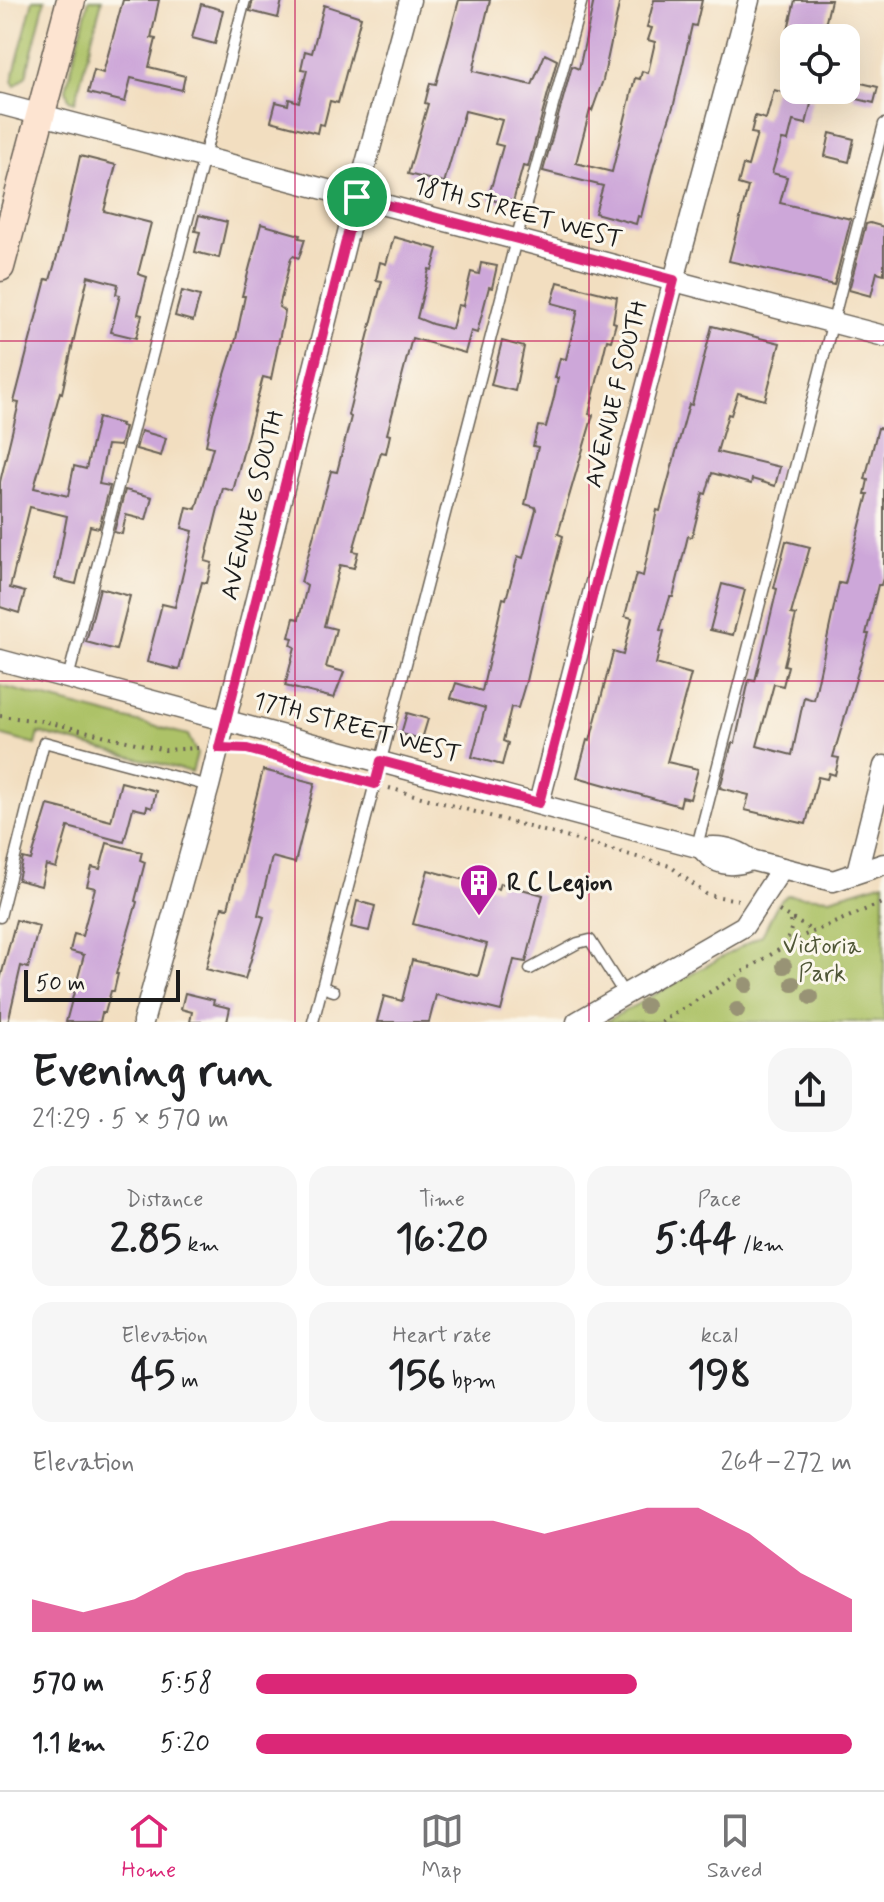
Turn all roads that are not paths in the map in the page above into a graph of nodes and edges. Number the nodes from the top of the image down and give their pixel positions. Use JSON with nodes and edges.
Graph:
{"nodes":[{"id":1,"x":71,"y":0,"type":"edge"},
{"id":2,"x":245,"y":0,"type":"edge"},
{"id":3,"x":410,"y":0,"type":"edge"},
{"id":4,"x":582,"y":0,"type":"edge"},
{"id":5,"x":749,"y":0,"type":"edge"},
{"id":6,"x":0,"y":104,"type":"edge"},
{"id":7,"x":41,"y":114,"type":"junction"},
{"id":8,"x":884,"y":124,"type":"edge"},
{"id":9,"x":203,"y":156,"type":"junction"},
{"id":10,"x":357,"y":197,"type":"junction"},
{"id":11,"x":516,"y":240,"type":"junction"},
{"id":12,"x":0,"y":267,"type":"edge"},
{"id":13,"x":674,"y":280,"type":"junction"},
{"id":14,"x":832,"y":322,"type":"junction"},
{"id":15,"x":884,"y":336,"type":"edge"},
{"id":16,"x":0,"y":660,"type":"edge"},
{"id":17,"x":68,"y":678,"type":"junction"},
{"id":18,"x":225,"y":721,"type":"junction"},
{"id":19,"x":381,"y":761,"type":"junction"},
{"id":20,"x":884,"y":766,"type":"edge"},
{"id":21,"x":209,"y":786,"type":"junction"},
{"id":22,"x":539,"y":803,"type":"junction"},
{"id":23,"x":699,"y":847,"type":"junction"},
{"id":24,"x":884,"y":864,"type":"edge"},
{"id":25,"x":782,"y":868,"type":"junction"},
{"id":26,"x":857,"y":872,"type":"junction"},
{"id":27,"x":0,"y":917,"type":"edge"},
{"id":28,"x":530,"y":969,"type":"dead end"},
{"id":29,"x":322,"y":987,"type":"junction"},
{"id":30,"x":334,"y":991,"type":"dead end"},
{"id":31,"x":625,"y":995,"type":"junction"},
{"id":32,"x":143,"y":1022,"type":"edge"},
{"id":33,"x":313,"y":1022,"type":"edge"},
{"id":34,"x":577,"y":1022,"type":"edge"}],
"edges":[{"from":1,"to":7,"type":"street"},
{"from":2,"to":9,"type":"lane"},
{"from":3,"to":10,"type":"street","name":"AVENUE G SOUTH"},
{"from":4,"to":11,"type":"lane"},
{"from":5,"to":13,"type":"street","name":"AVENUE F SOUTH"},
{"from":6,"to":7,"type":"street","name":"18TH STREET WEST"},
{"from":7,"to":9,"type":"street","name":"18TH STREET WEST"},
{"from":7,"to":12,"type":"street"},
{"from":8,"to":14,"type":"lane"},
{"from":9,"to":10,"type":"street","name":"18TH STREET WEST"},
{"from":9,"to":17,"type":"lane"},
{"from":10,"to":11,"type":"street","name":"18TH STREET WEST"},
{"from":10,"to":18,"type":"street","name":"AVENUE G SOUTH"},
{"from":11,"to":13,"type":"street","name":"18TH STREET WEST"},
{"from":11,"to":19,"type":"lane"},
{"from":13,"to":14,"type":"street","name":"18TH STREET WEST"},
{"from":13,"to":22,"type":"street","name":"AVENUE F SOUTH"},
{"from":14,"to":15,"type":"street","name":"18TH STREET WEST"},
{"from":14,"to":23,"type":"lane"},
{"from":16,"to":17,"type":"street","name":"17TH STREET WEST"},
{"from":17,"to":18,"type":"street","name":"17TH STREET WEST"},
{"from":18,"to":19,"type":"street","name":"17TH STREET WEST"},
{"from":18,"to":21,"type":"street","name":"AVENUE G SOUTH"},
{"from":19,"to":22,"type":"street","name":"17TH STREET WEST"},
{"from":19,"to":29,"type":"lane"},
{"from":20,"to":26,"type":"street"},
{"from":21,"to":27,"type":"lane"},
{"from":21,"to":32,"type":"street","name":"AVENUE G SOUTH"},
{"from":22,"to":23,"type":"street","name":"17TH STREET WEST"},
{"from":23,"to":25,"type":"street","name":"17TH STREET WEST"},
{"from":24,"to":26,"type":"street","name":"17TH STREET WEST"},
{"from":25,"to":26,"type":"street","name":"17TH STREET WEST"},
{"from":25,"to":31,"type":"street"},
{"from":28,"to":31,"type":"lane"},
{"from":29,"to":30,"type":"lane"},
{"from":29,"to":33,"type":"lane"},
{"from":31,"to":34,"type":"street"}]}
